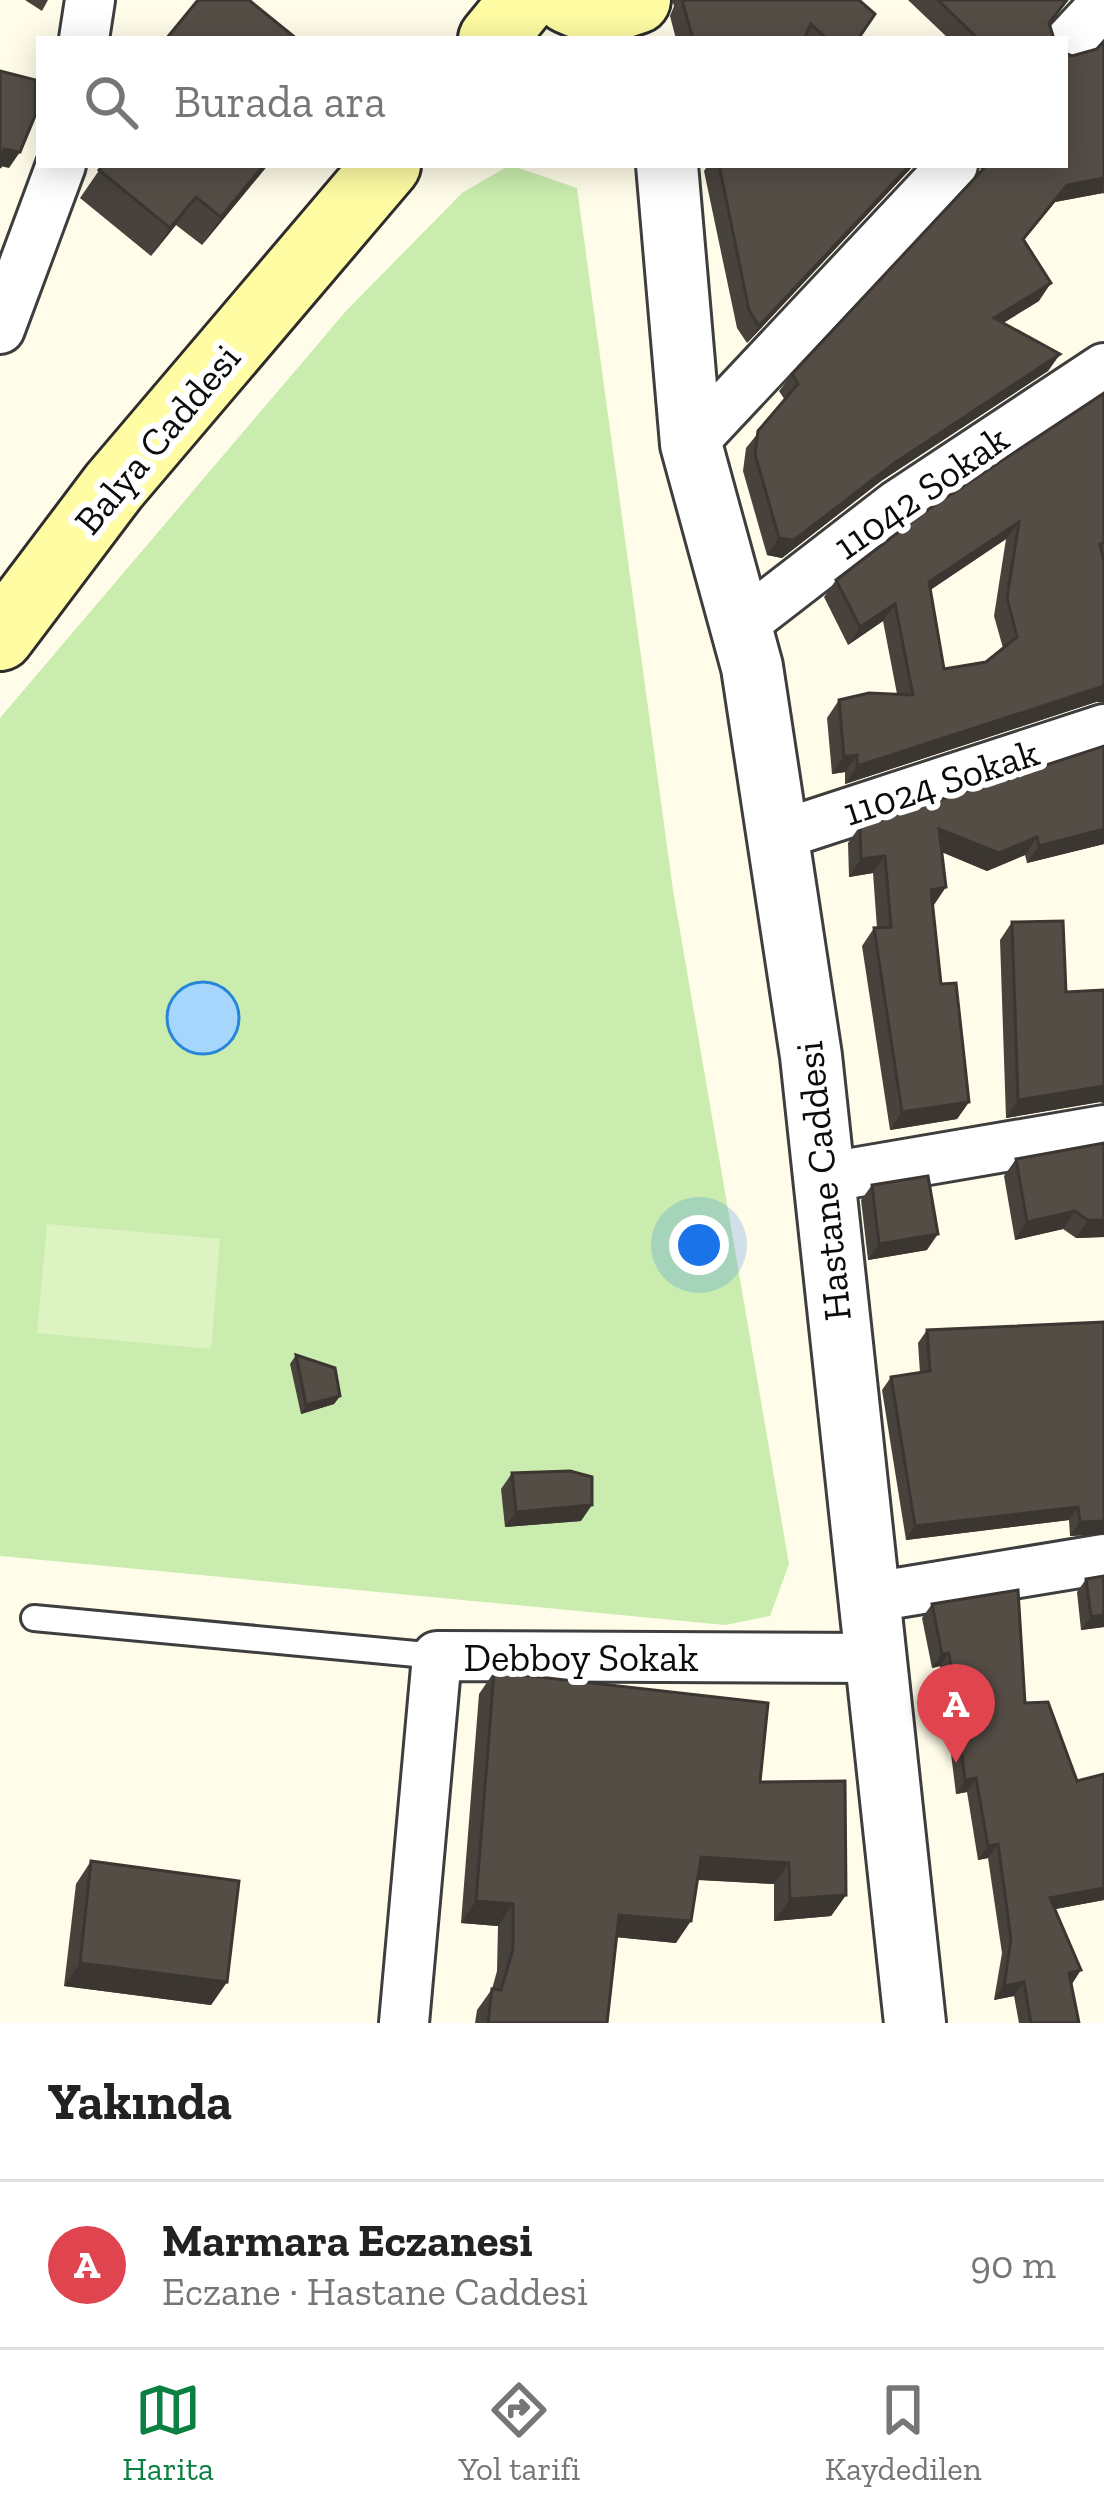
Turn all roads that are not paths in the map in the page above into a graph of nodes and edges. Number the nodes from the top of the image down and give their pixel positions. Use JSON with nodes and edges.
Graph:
{"nodes":[{"id":1,"x":91,"y":0,"type":"edge"},
{"id":2,"x":524,"y":0,"type":"edge"},
{"id":3,"x":1102,"y":4,"type":"edge"},
{"id":4,"x":85,"y":36,"type":"edge"},
{"id":5,"x":494,"y":36,"type":"edge"},
{"id":6,"x":1068,"y":43,"type":"edge"},
{"id":7,"x":60,"y":168,"type":"edge"},
{"id":8,"x":386,"y":168,"type":"edge"},
{"id":9,"x":413,"y":168,"type":"edge"},
{"id":10,"x":644,"y":168,"type":"edge"},
{"id":11,"x":667,"y":168,"type":"edge"},
{"id":12,"x":950,"y":168,"type":"edge"},
{"id":13,"x":320,"y":247,"type":"junction"},
{"id":14,"x":0,"y":328,"type":"edge"},
{"id":15,"x":686,"y":347,"type":"junction"},
{"id":16,"x":1104,"y":368,"type":"edge"},
{"id":17,"x":691,"y":444,"type":"junction"},
{"id":18,"x":743,"y":624,"type":"junction"},
{"id":19,"x":0,"y":637,"type":"edge"},
{"id":20,"x":1104,"y":729,"type":"edge"},
{"id":21,"x":777,"y":836,"type":"junction"},
{"id":22,"x":1104,"y":1130,"type":"edge"},
{"id":23,"x":824,"y":1178,"type":"junction"},
{"id":24,"x":1104,"y":1559,"type":"edge"},
{"id":25,"x":867,"y":1598,"type":"junction"},
{"id":26,"x":34,"y":1618,"type":"dead end"},
{"id":27,"x":437,"y":1656,"type":"junction"},
{"id":28,"x":878,"y":1658,"type":"junction"},
{"id":29,"x":404,"y":2023,"type":"edge"},
{"id":30,"x":915,"y":2023,"type":"edge"}],
"edges":[{"from":1,"to":4,"type":"street"},
{"from":2,"to":5,"type":"main road"},
{"from":3,"to":6,"type":"street"},
{"from":7,"to":14,"type":"street"},
{"from":8,"to":13,"type":"main road","name":"Balya Caddesi"},
{"from":9,"to":13,"type":"main road","name":"Balya Caddesi"},
{"from":10,"to":15,"type":"street","name":"Hastane Caddesi"},
{"from":11,"to":15,"type":"street","name":"Hastane Caddesi"},
{"from":12,"to":17,"type":"street"},
{"from":13,"to":19,"type":"main road","name":"Balya Caddesi"},
{"from":15,"to":17,"type":"street","name":"Hastane Caddesi"},
{"from":16,"to":18,"type":"street","name":"11042 Sokak"},
{"from":17,"to":18,"type":"street","name":"Hastane Caddesi"},
{"from":18,"to":21,"type":"street","name":"Hastane Caddesi"},
{"from":20,"to":21,"type":"street","name":"11024 Sokak"},
{"from":21,"to":23,"type":"street","name":"Hastane Caddesi"},
{"from":22,"to":23,"type":"street"},
{"from":23,"to":25,"type":"street","name":"Hastane Caddesi"},
{"from":24,"to":25,"type":"street"},
{"from":25,"to":28,"type":"street","name":"Hastane Caddesi"},
{"from":26,"to":27,"type":"lane"},
{"from":27,"to":28,"type":"street","name":"Debboy Sokak"},
{"from":27,"to":29,"type":"street","name":"Debboy Sokak"},
{"from":28,"to":30,"type":"street","name":"Hastane Caddesi"}]}
